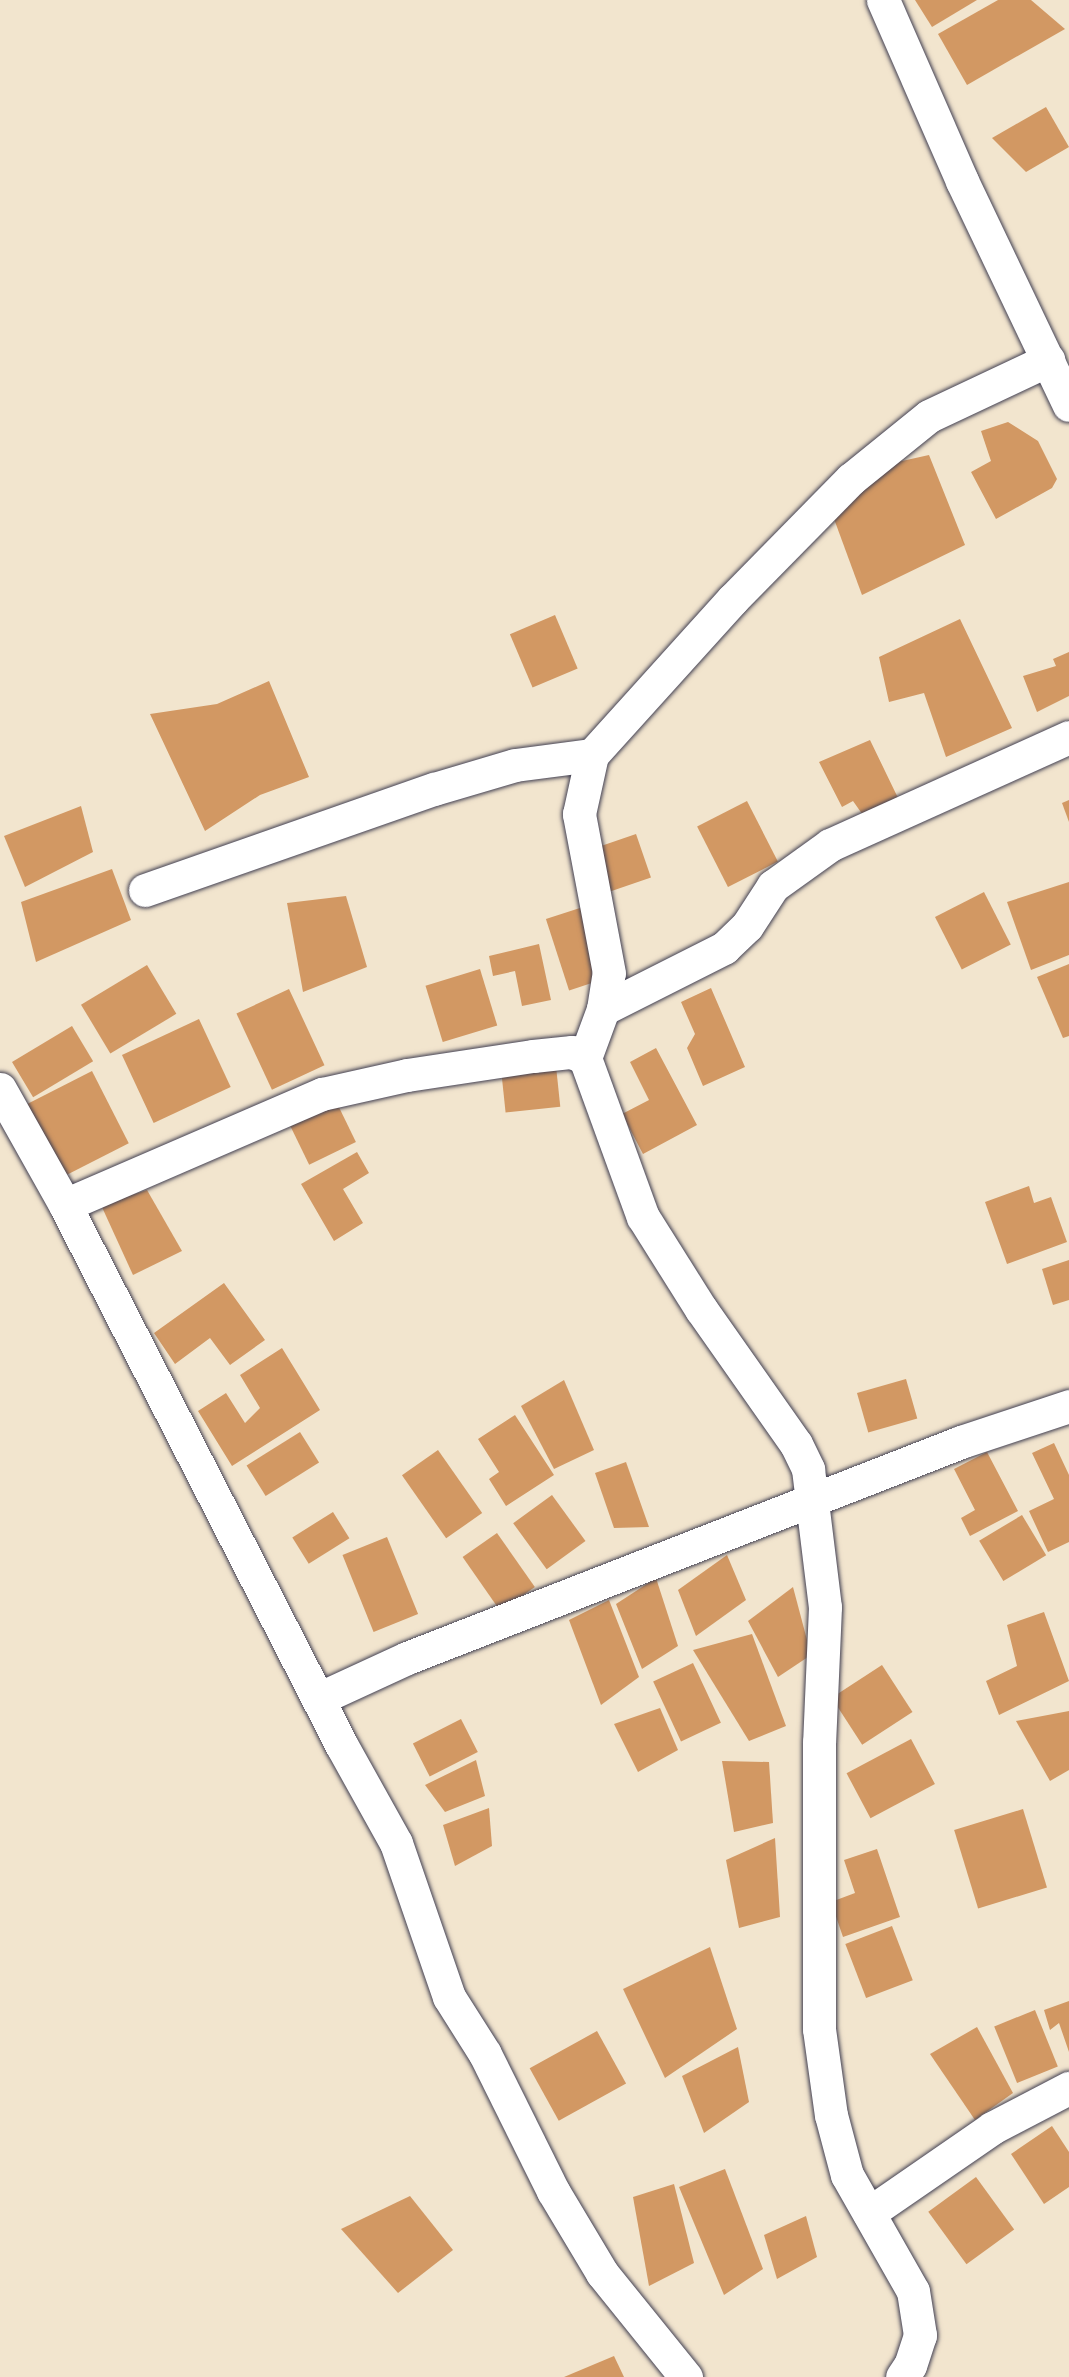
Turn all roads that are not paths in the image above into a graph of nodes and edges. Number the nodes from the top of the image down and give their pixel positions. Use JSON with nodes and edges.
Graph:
{"nodes":[{"id":1,"x":883,"y":0,"type":"edge"},
{"id":2,"x":1048,"y":360,"type":"junction"},
{"id":3,"x":1069,"y":405,"type":"edge"},
{"id":4,"x":1069,"y":737,"type":"edge"},
{"id":5,"x":592,"y":755,"type":"junction"},
{"id":6,"x":145,"y":890,"type":"dead end"},
{"id":7,"x":603,"y":1009,"type":"junction"},
{"id":8,"x":585,"y":1058,"type":"junction"},
{"id":9,"x":0,"y":1089,"type":"edge"},
{"id":10,"x":64,"y":1205,"type":"junction"},
{"id":11,"x":1069,"y":1406,"type":"edge"},
{"id":12,"x":812,"y":1502,"type":"junction"},
{"id":13,"x":318,"y":1699,"type":"junction"},
{"id":14,"x":1069,"y":2088,"type":"edge"},
{"id":15,"x":869,"y":2213,"type":"junction"},
{"id":16,"x":686,"y":2377,"type":"edge"},
{"id":17,"x":902,"y":2377,"type":"edge"}],
"edges":[{"from":1,"to":2,"type":"street"},
{"from":2,"to":3,"type":"street"},
{"from":2,"to":5,"type":"street"},
{"from":4,"to":7,"type":"street"},
{"from":5,"to":6,"type":"street"},
{"from":5,"to":7,"type":"street"},
{"from":7,"to":8,"type":"street"},
{"from":8,"to":10,"type":"street"},
{"from":8,"to":12,"type":"street"},
{"from":9,"to":10,"type":"street"},
{"from":10,"to":13,"type":"street"},
{"from":11,"to":12,"type":"street"},
{"from":12,"to":13,"type":"street"},
{"from":12,"to":15,"type":"street"},
{"from":13,"to":16,"type":"street"},
{"from":14,"to":15,"type":"street"},
{"from":15,"to":17,"type":"street"}]}
